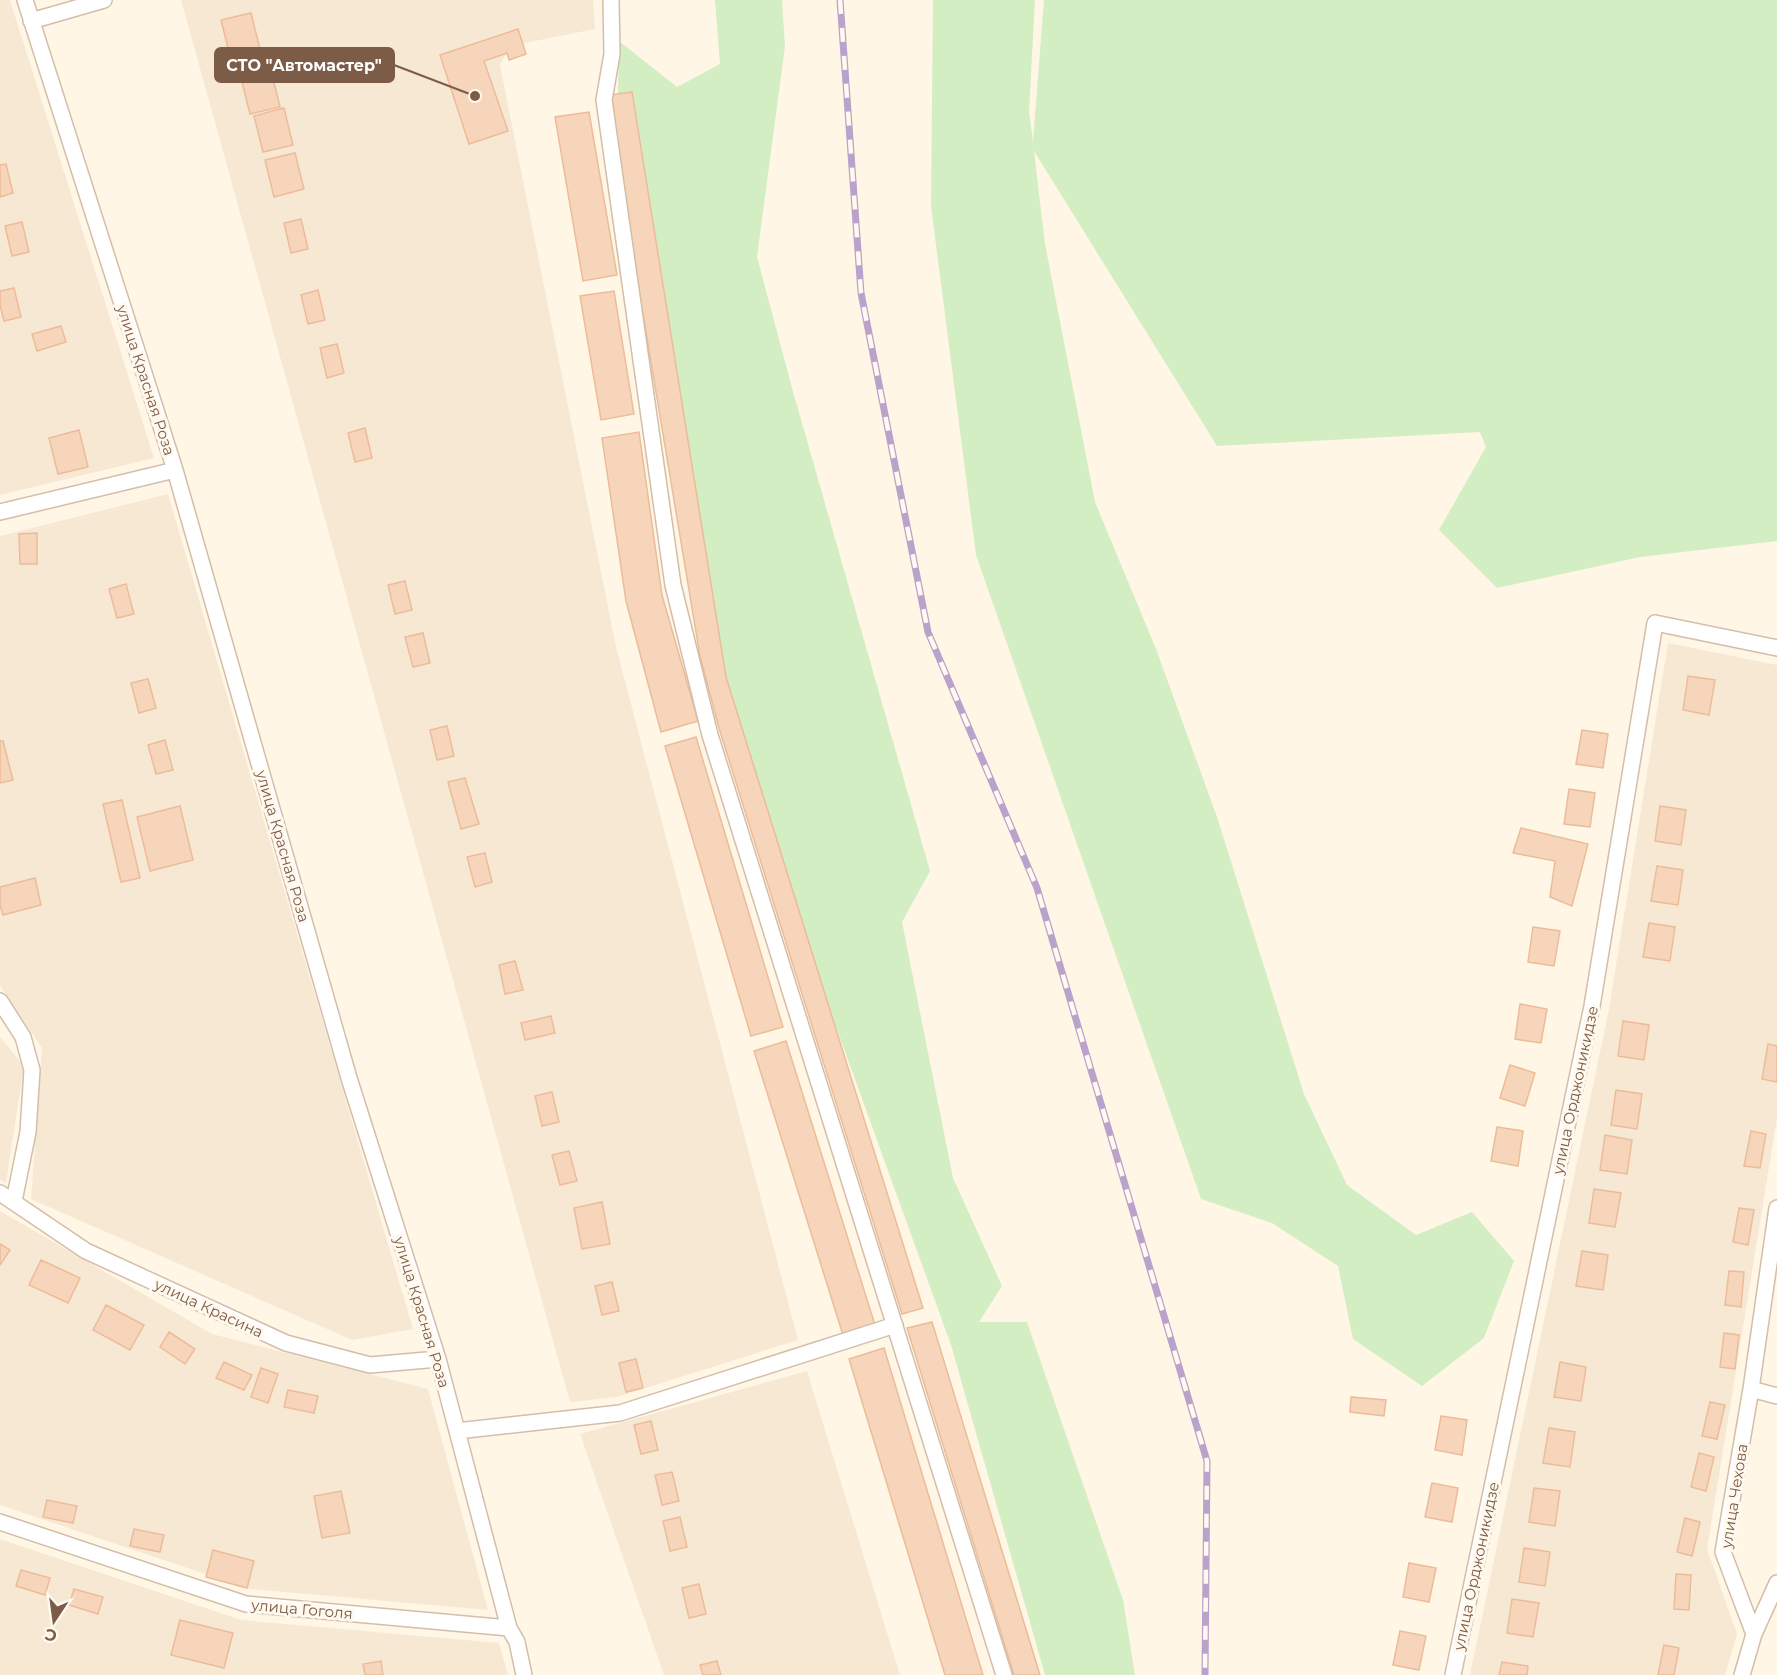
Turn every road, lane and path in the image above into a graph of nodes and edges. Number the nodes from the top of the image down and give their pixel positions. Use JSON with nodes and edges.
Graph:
{"nodes":[{"id":1,"x":25,"y":0,"type":"edge"},
{"id":2,"x":104,"y":0,"type":"edge"},
{"id":3,"x":611,"y":0,"type":"edge"},
{"id":4,"x":31,"y":21,"type":"junction"},
{"id":5,"x":175,"y":470,"type":"junction"},
{"id":6,"x":0,"y":512,"type":"edge"},
{"id":7,"x":1777,"y":648,"type":"edge"},
{"id":8,"x":0,"y":1001,"type":"edge"},
{"id":9,"x":0,"y":1193,"type":"edge"},
{"id":10,"x":14,"y":1201,"type":"junction"},
{"id":11,"x":1777,"y":1208,"type":"edge"},
{"id":12,"x":895,"y":1325,"type":"junction"},
{"id":13,"x":438,"y":1359,"type":"junction"},
{"id":14,"x":1750,"y":1389,"type":"junction"},
{"id":15,"x":1777,"y":1396,"type":"edge"},
{"id":16,"x":457,"y":1431,"type":"junction"},
{"id":17,"x":0,"y":1522,"type":"edge"},
{"id":18,"x":1777,"y":1583,"type":"edge"},
{"id":19,"x":509,"y":1628,"type":"junction"},
{"id":20,"x":1754,"y":1634,"type":"junction"},
{"id":21,"x":524,"y":1675,"type":"edge"},
{"id":22,"x":1004,"y":1675,"type":"edge"},
{"id":23,"x":1454,"y":1675,"type":"edge"},
{"id":24,"x":1742,"y":1675,"type":"edge"}],
"edges":[{"from":1,"to":4,"type":"street","name":"улица Красная Роза"},
{"from":2,"to":4,"type":"street"},
{"from":3,"to":12,"type":"street"},
{"from":4,"to":5,"type":"street","name":"улица Красная Роза"},
{"from":5,"to":6,"type":"street"},
{"from":5,"to":13,"type":"street","name":"улица Красная Роза"},
{"from":7,"to":23,"type":"street","name":"улица Орджоникидзе"},
{"from":8,"to":10,"type":"street"},
{"from":9,"to":10,"type":"street","name":"улица Красина"},
{"from":10,"to":13,"type":"street","name":"улица Красина"},
{"from":11,"to":14,"type":"street","name":"улица Чехова"},
{"from":12,"to":16,"type":"street"},
{"from":12,"to":22,"type":"street"},
{"from":13,"to":16,"type":"street","name":"улица Красная Роза"},
{"from":14,"to":15,"type":"street"},
{"from":14,"to":20,"type":"street","name":"улица Чехова"},
{"from":16,"to":19,"type":"street","name":"улица Красная Роза"},
{"from":17,"to":19,"type":"street","name":"улица Гоголя"},
{"from":18,"to":20,"type":"street"},
{"from":19,"to":21,"type":"street","name":"улица Красная Роза"},
{"from":20,"to":24,"type":"street"}]}
